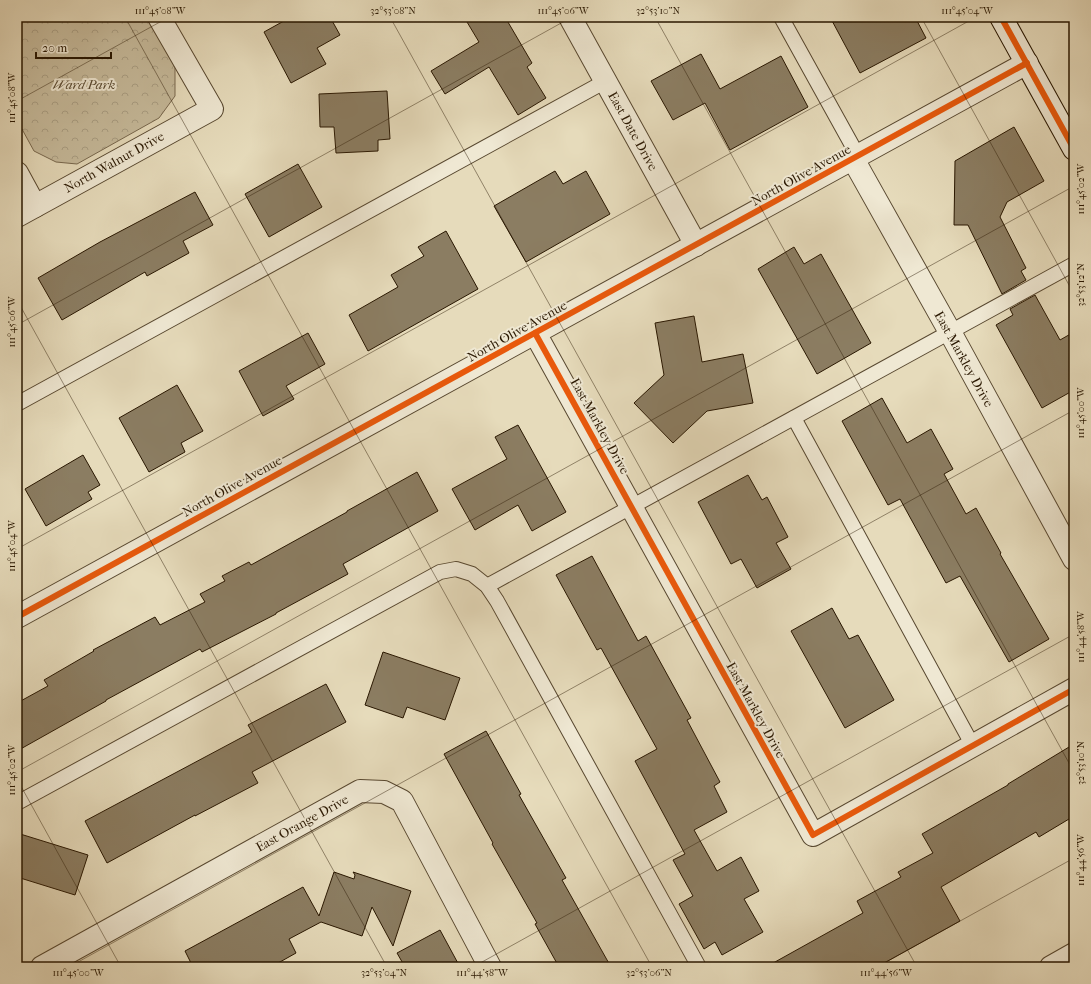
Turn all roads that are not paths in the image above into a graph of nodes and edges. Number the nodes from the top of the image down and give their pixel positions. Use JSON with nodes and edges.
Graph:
{"nodes":[{"id":1,"x":159,"y":17,"type":"edge"},
{"id":2,"x":570,"y":17,"type":"edge"},
{"id":3,"x":782,"y":17,"type":"edge"},
{"id":4,"x":1001,"y":17,"type":"edge"},
{"id":5,"x":1027,"y":63,"type":"junction"},
{"id":6,"x":606,"y":81,"type":"junction"},
{"id":7,"x":1072,"y":141,"type":"edge"},
{"id":8,"x":855,"y":158,"type":"junction"},
{"id":9,"x":17,"y":173,"type":"edge"},
{"id":10,"x":26,"y":211,"type":"edge"},
{"id":11,"x":696,"y":245,"type":"junction"},
{"id":12,"x":1074,"y":264,"type":"edge"},
{"id":13,"x":950,"y":332,"type":"junction"},
{"id":14,"x":536,"y":333,"type":"junction"},
{"id":15,"x":17,"y":404,"type":"edge"},
{"id":16,"x":794,"y":418,"type":"junction"},
{"id":17,"x":631,"y":507,"type":"junction"},
{"id":18,"x":1074,"y":559,"type":"edge"},
{"id":19,"x":487,"y":586,"type":"junction"},
{"id":20,"x":17,"y":617,"type":"edge"},
{"id":21,"x":1074,"y":689,"type":"edge"},
{"id":22,"x":973,"y":746,"type":"junction"},
{"id":23,"x":17,"y":803,"type":"edge"},
{"id":24,"x":42,"y":967,"type":"edge"},
{"id":25,"x":490,"y":967,"type":"edge"},
{"id":26,"x":699,"y":967,"type":"edge"}],
"edges":[{"from":1,"to":10,"type":"street","name":"North Walnut Drive"},
{"from":2,"to":6,"type":"street","name":"East Date Drive"},
{"from":3,"to":8,"type":"lane"},
{"from":4,"to":5,"type":"street"},
{"from":5,"to":7,"type":"street"},
{"from":5,"to":8,"type":"street","name":"North Olive Avenue"},
{"from":6,"to":11,"type":"street","name":"East Date Drive"},
{"from":6,"to":15,"type":"lane"},
{"from":8,"to":11,"type":"street","name":"North Olive Avenue"},
{"from":8,"to":13,"type":"street","name":"East Markley Drive"},
{"from":9,"to":10,"type":"street"},
{"from":11,"to":14,"type":"street","name":"North Olive Avenue"},
{"from":12,"to":13,"type":"lane"},
{"from":13,"to":16,"type":"lane"},
{"from":13,"to":18,"type":"street","name":"East Markley Drive"},
{"from":14,"to":17,"type":"street","name":"East Markley Drive"},
{"from":14,"to":20,"type":"street","name":"North Olive Avenue"},
{"from":16,"to":17,"type":"lane"},
{"from":16,"to":22,"type":"lane"},
{"from":17,"to":19,"type":"lane"},
{"from":17,"to":22,"type":"street","name":"East Markley Drive"},
{"from":19,"to":23,"type":"lane"},
{"from":19,"to":26,"type":"lane"},
{"from":21,"to":22,"type":"street","name":"East Markley Drive"},
{"from":24,"to":25,"type":"street","name":"East Orange Drive"}]}
